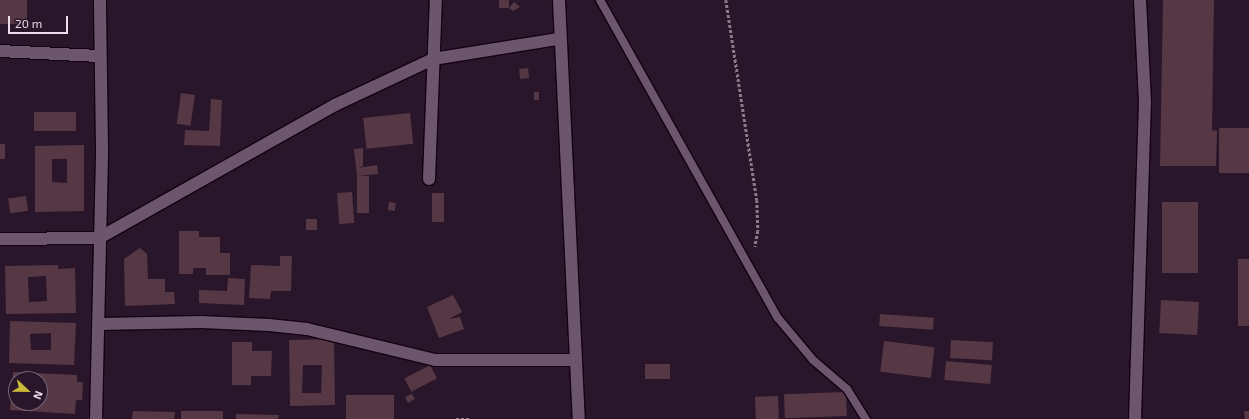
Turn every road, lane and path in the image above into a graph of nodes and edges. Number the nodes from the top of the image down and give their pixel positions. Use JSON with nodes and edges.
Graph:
{"nodes":[{"id":1,"x":100,"y":0,"type":"edge"},
{"id":2,"x":436,"y":0,"type":"edge"},
{"id":3,"x":559,"y":0,"type":"edge"},
{"id":4,"x":600,"y":0,"type":"edge"},
{"id":5,"x":726,"y":0,"type":"edge"},
{"id":6,"x":1140,"y":0,"type":"edge"},
{"id":7,"x":558,"y":39,"type":"junction"},
{"id":8,"x":0,"y":51,"type":"edge"},
{"id":9,"x":99,"y":56,"type":"junction"},
{"id":10,"x":433,"y":58,"type":"junction"},
{"id":11,"x":429,"y":179,"type":"dead end"},
{"id":12,"x":99,"y":238,"type":"junction"},
{"id":13,"x":0,"y":239,"type":"edge"},
{"id":14,"x":750,"y":267,"type":"junction"},
{"id":15,"x":99,"y":324,"type":"junction"},
{"id":16,"x":576,"y":360,"type":"junction"},
{"id":17,"x":96,"y":419,"type":"edge"},
{"id":18,"x":456,"y":419,"type":"edge"},
{"id":19,"x":472,"y":419,"type":"edge"},
{"id":20,"x":579,"y":419,"type":"edge"},
{"id":21,"x":866,"y":419,"type":"edge"},
{"id":22,"x":1135,"y":419,"type":"edge"}],
"edges":[{"from":1,"to":9,"type":"street"},
{"from":2,"to":10,"type":"street"},
{"from":3,"to":7,"type":"street"},
{"from":4,"to":14,"type":"lane"},
{"from":5,"to":14,"type":"path"},
{"from":6,"to":22,"type":"street"},
{"from":7,"to":10,"type":"street"},
{"from":7,"to":16,"type":"street"},
{"from":8,"to":9,"type":"street"},
{"from":9,"to":12,"type":"street"},
{"from":10,"to":11,"type":"street"},
{"from":10,"to":12,"type":"street"},
{"from":12,"to":13,"type":"street"},
{"from":12,"to":15,"type":"street"},
{"from":14,"to":21,"type":"lane"},
{"from":15,"to":16,"type":"street"},
{"from":15,"to":17,"type":"street"},
{"from":16,"to":20,"type":"street"},
{"from":18,"to":19,"type":"path"}]}
